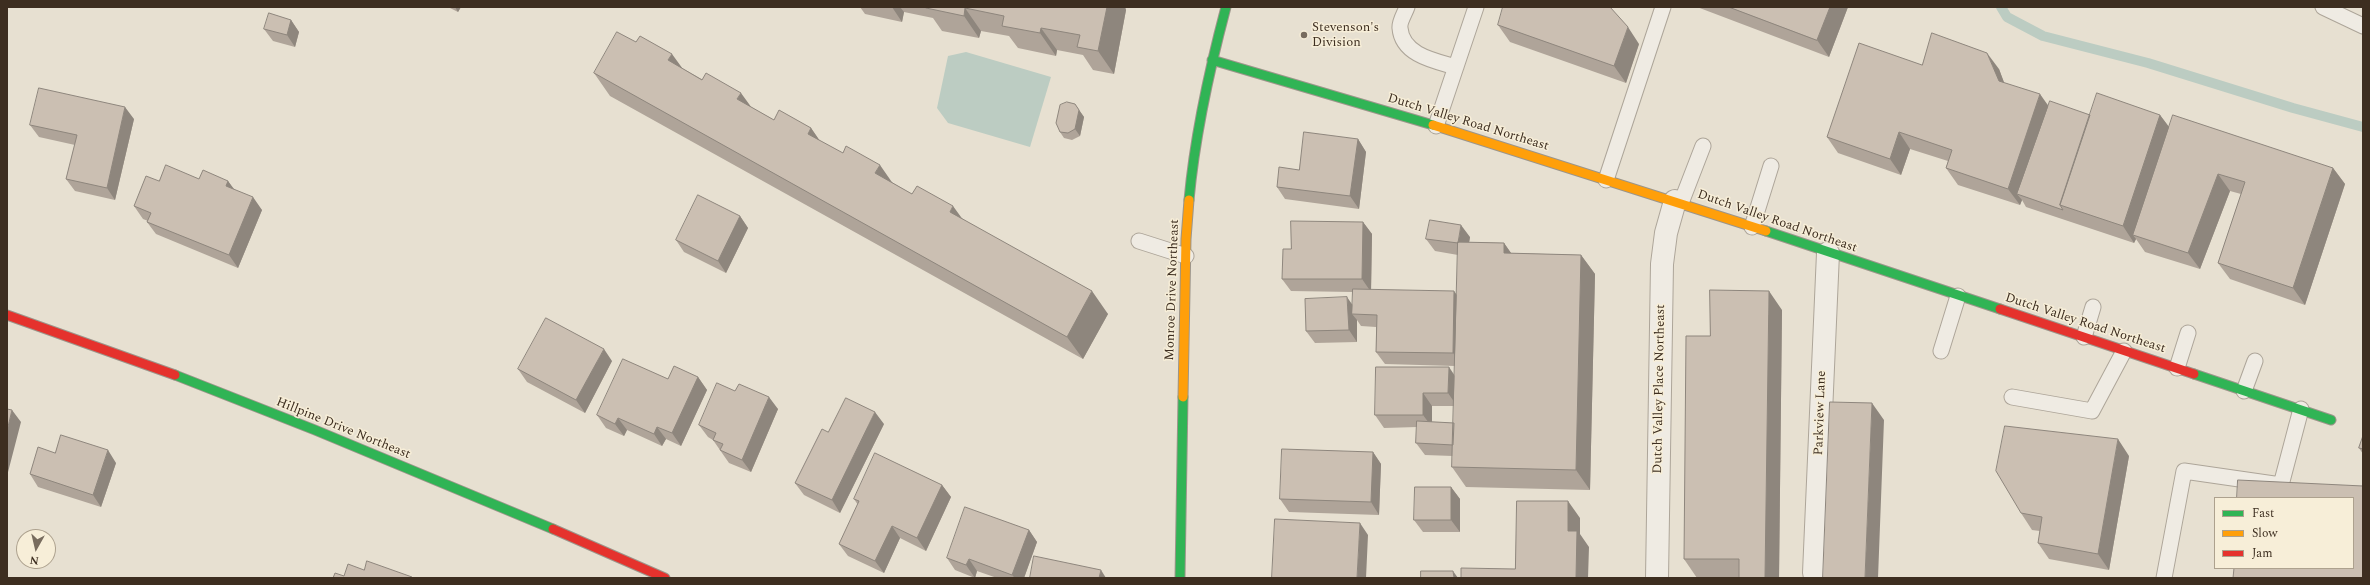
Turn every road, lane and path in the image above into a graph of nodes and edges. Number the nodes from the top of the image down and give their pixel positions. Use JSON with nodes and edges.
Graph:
{"nodes":[{"id":1,"x":1226,"y":7,"type":"edge"},
{"id":2,"x":1406,"y":7,"type":"edge"},
{"id":3,"x":1476,"y":7,"type":"edge"},
{"id":4,"x":1663,"y":7,"type":"edge"},
{"id":5,"x":2323,"y":7,"type":"edge"},
{"id":6,"x":2363,"y":26,"type":"edge"},
{"id":7,"x":1212,"y":60,"type":"junction"},
{"id":8,"x":1456,"y":67,"type":"junction"},
{"id":9,"x":1436,"y":126,"type":"junction"},
{"id":10,"x":1703,"y":146,"type":"dead end"},
{"id":11,"x":1771,"y":166,"type":"dead end"},
{"id":12,"x":1606,"y":180,"type":"junction"},
{"id":13,"x":1678,"y":202,"type":"junction"},
{"id":14,"x":1752,"y":227,"type":"junction"},
{"id":15,"x":1139,"y":241,"type":"dead end"},
{"id":16,"x":1828,"y":253,"type":"junction"},
{"id":17,"x":1186,"y":256,"type":"junction"},
{"id":18,"x":1958,"y":296,"type":"junction"},
{"id":19,"x":2093,"y":307,"type":"dead end"},
{"id":20,"x":7,"y":315,"type":"edge"},
{"id":21,"x":2188,"y":333,"type":"dead end"},
{"id":22,"x":2084,"y":337,"type":"junction"},
{"id":23,"x":1941,"y":351,"type":"dead end"},
{"id":24,"x":2124,"y":351,"type":"junction"},
{"id":25,"x":2255,"y":361,"type":"dead end"},
{"id":26,"x":2177,"y":368,"type":"junction"},
{"id":27,"x":2244,"y":391,"type":"junction"},
{"id":28,"x":2012,"y":397,"type":"dead end"},
{"id":29,"x":2301,"y":409,"type":"junction"},
{"id":30,"x":2331,"y":420,"type":"dead end"},
{"id":31,"x":2281,"y":491,"type":"edge"},
{"id":32,"x":1814,"y":573,"type":"dead end"},
{"id":33,"x":665,"y":578,"type":"edge"},
{"id":34,"x":1180,"y":578,"type":"edge"},
{"id":35,"x":1658,"y":578,"type":"edge"},
{"id":36,"x":2164,"y":578,"type":"edge"}],
"edges":[{"from":1,"to":7,"type":"street","name":"Monroe Drive Northeast"},
{"from":2,"to":8,"type":"lane"},
{"from":3,"to":8,"type":"lane"},
{"from":4,"to":12,"type":"lane"},
{"from":5,"to":6,"type":"lane"},
{"from":7,"to":9,"type":"street","name":"Dutch Valley Road Northeast"},
{"from":7,"to":17,"type":"street","name":"Monroe Drive Northeast"},
{"from":8,"to":9,"type":"lane"},
{"from":9,"to":12,"type":"street","name":"Dutch Valley Road Northeast"},
{"from":10,"to":13,"type":"lane"},
{"from":11,"to":14,"type":"lane"},
{"from":12,"to":13,"type":"street","name":"Dutch Valley Road Northeast"},
{"from":13,"to":14,"type":"street","name":"Dutch Valley Road Northeast"},
{"from":13,"to":35,"type":"street","name":"Dutch Valley Place Northeast"},
{"from":14,"to":16,"type":"street","name":"Dutch Valley Road Northeast"},
{"from":15,"to":17,"type":"lane"},
{"from":16,"to":18,"type":"street","name":"Dutch Valley Road Northeast"},
{"from":16,"to":32,"type":"street","name":"Parkview Lane"},
{"from":17,"to":34,"type":"street","name":"Monroe Drive Northeast"},
{"from":18,"to":22,"type":"street","name":"Dutch Valley Road Northeast"},
{"from":18,"to":23,"type":"lane"},
{"from":19,"to":22,"type":"lane"},
{"from":20,"to":33,"type":"street","name":"Hillpine Drive Northeast"},
{"from":21,"to":26,"type":"lane"},
{"from":22,"to":24,"type":"street","name":"Dutch Valley Road Northeast"},
{"from":24,"to":26,"type":"street","name":"Dutch Valley Road Northeast"},
{"from":24,"to":28,"type":"lane"},
{"from":25,"to":27,"type":"lane"},
{"from":26,"to":27,"type":"street","name":"Dutch Valley Road Northeast"},
{"from":27,"to":29,"type":"street","name":"Dutch Valley Road Northeast"},
{"from":29,"to":30,"type":"street","name":"Dutch Valley Road Northeast"},
{"from":29,"to":31,"type":"lane"},
{"from":31,"to":36,"type":"lane"}]}
